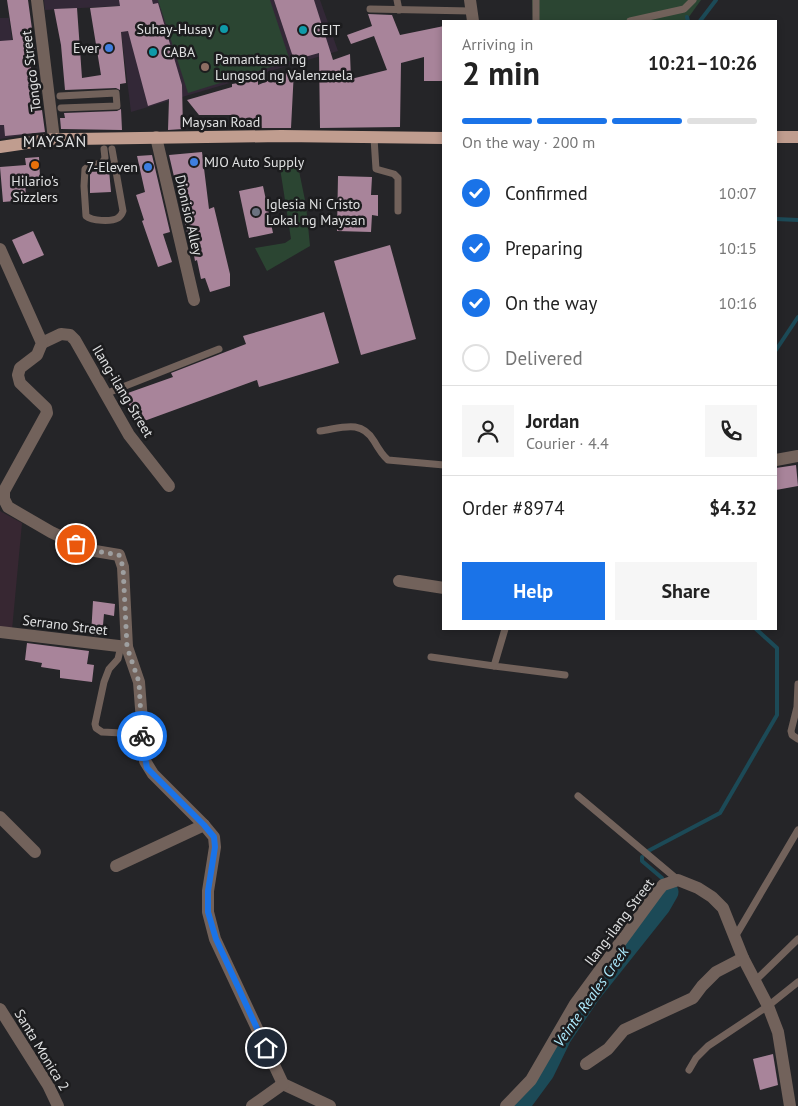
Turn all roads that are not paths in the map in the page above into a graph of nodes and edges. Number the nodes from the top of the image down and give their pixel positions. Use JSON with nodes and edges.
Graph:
{"nodes":[{"id":1,"x":38,"y":0,"type":"edge"},
{"id":2,"x":397,"y":0,"type":"edge"},
{"id":3,"x":536,"y":0,"type":"edge"},
{"id":4,"x":693,"y":0,"type":"edge"},
{"id":5,"x":370,"y":9,"type":"dead end"},
{"id":6,"x":399,"y":10,"type":"junction"},
{"id":7,"x":471,"y":11,"type":"edge"},
{"id":8,"x":536,"y":20,"type":"edge"},
{"id":9,"x":634,"y":20,"type":"edge"},
{"id":10,"x":116,"y":99,"type":"joint"},
{"id":11,"x":156,"y":137,"type":"junction"},
{"id":12,"x":777,"y":137,"type":"edge"},
{"id":13,"x":798,"y":137,"type":"edge"},
{"id":14,"x":374,"y":138,"type":"junction"},
{"id":15,"x":442,"y":138,"type":"edge"},
{"id":16,"x":54,"y":139,"type":"junction"},
{"id":17,"x":0,"y":147,"type":"edge"},
{"id":18,"x":108,"y":149,"type":"joint"},
{"id":19,"x":398,"y":211,"type":"dead end"},
{"id":20,"x":0,"y":249,"type":"edge"},
{"id":21,"x":194,"y":300,"type":"dead end"},
{"id":22,"x":42,"y":343,"type":"junction"},
{"id":23,"x":218,"y":349,"type":"dead end"},
{"id":24,"x":106,"y":394,"type":"junction"},
{"id":25,"x":320,"y":431,"type":"dead end"},
{"id":26,"x":798,"y":456,"type":"edge"},
{"id":27,"x":777,"y":460,"type":"edge"},
{"id":28,"x":442,"y":465,"type":"edge"},
{"id":29,"x":169,"y":486,"type":"dead end"},
{"id":30,"x":399,"y":581,"type":"dead end"},
{"id":31,"x":442,"y":588,"type":"edge"},
{"id":32,"x":506,"y":630,"type":"edge"},
{"id":33,"x":0,"y":632,"type":"edge"},
{"id":34,"x":124,"y":647,"type":"junction"},
{"id":35,"x":431,"y":657,"type":"dead end"},
{"id":36,"x":494,"y":666,"type":"junction"},
{"id":37,"x":564,"y":675,"type":"dead end"},
{"id":38,"x":798,"y":684,"type":"edge"},
{"id":39,"x":142,"y":734,"type":"junction"},
{"id":40,"x":798,"y":739,"type":"edge"},
{"id":41,"x":578,"y":796,"type":"dead end"},
{"id":42,"x":0,"y":817,"type":"edge"},
{"id":43,"x":204,"y":825,"type":"junction"},
{"id":44,"x":798,"y":830,"type":"edge"},
{"id":45,"x":35,"y":852,"type":"dead end"},
{"id":46,"x":116,"y":866,"type":"dead end"},
{"id":47,"x":678,"y":880,"type":"junction"},
{"id":48,"x":735,"y":938,"type":"junction"},
{"id":49,"x":798,"y":939,"type":"edge"},
{"id":50,"x":744,"y":958,"type":"junction"},
{"id":51,"x":755,"y":981,"type":"junction"},
{"id":52,"x":798,"y":982,"type":"edge"},
{"id":53,"x":768,"y":1006,"type":"junction"},
{"id":54,"x":0,"y":1009,"type":"edge"},
{"id":55,"x":586,"y":1064,"type":"dead end"},
{"id":56,"x":690,"y":1070,"type":"dead end"},
{"id":57,"x":283,"y":1084,"type":"junction"},
{"id":58,"x":58,"y":1106,"type":"edge"},
{"id":59,"x":252,"y":1106,"type":"edge"},
{"id":60,"x":330,"y":1106,"type":"edge"},
{"id":61,"x":506,"y":1106,"type":"edge"},
{"id":62,"x":790,"y":1106,"type":"edge"}],
"edges":[{"from":1,"to":16,"type":"street","name":"Tongco Street"},
{"from":2,"to":6,"type":"lane"},
{"from":3,"to":8,"type":"lane"},
{"from":4,"to":9,"type":"lane"},
{"from":5,"to":6,"type":"lane"},
{"from":6,"to":7,"type":"lane"},
{"from":10,"to":10,"type":"lane"},
{"from":11,"to":14,"type":"main road","name":"Maysan Road"},
{"from":11,"to":16,"type":"main road","name":"Maysan Road"},
{"from":11,"to":21,"type":"street","name":"Dionisio Alley"},
{"from":12,"to":13,"type":"main road"},
{"from":14,"to":15,"type":"main road","name":"Maysan Road"},
{"from":14,"to":19,"type":"lane"},
{"from":16,"to":17,"type":"main road","name":"Maysan Road"},
{"from":18,"to":18,"type":"lane"},
{"from":20,"to":22,"type":"street"},
{"from":22,"to":24,"type":"street","name":"Ilang-ilang Street"},
{"from":22,"to":34,"type":"street"},
{"from":23,"to":24,"type":"lane"},
{"from":24,"to":29,"type":"street","name":"Ilang-ilang Street"},
{"from":25,"to":28,"type":"lane"},
{"from":26,"to":27,"type":"street"},
{"from":30,"to":31,"type":"street"},
{"from":32,"to":36,"type":"lane"},
{"from":33,"to":34,"type":"street","name":"Serrano Street"},
{"from":34,"to":39,"type":"street"},
{"from":34,"to":39,"type":"lane"},
{"from":35,"to":36,"type":"lane"},
{"from":36,"to":37,"type":"lane"},
{"from":38,"to":40,"type":"lane"},
{"from":39,"to":43,"type":"street"},
{"from":41,"to":47,"type":"lane"},
{"from":42,"to":45,"type":"street"},
{"from":43,"to":46,"type":"street"},
{"from":43,"to":57,"type":"street"},
{"from":44,"to":48,"type":"lane"},
{"from":47,"to":48,"type":"street"},
{"from":47,"to":61,"type":"street","name":"Ilang-ilang Street"},
{"from":48,"to":50,"type":"street"},
{"from":49,"to":51,"type":"lane"},
{"from":50,"to":51,"type":"street"},
{"from":50,"to":55,"type":"street"},
{"from":51,"to":53,"type":"street"},
{"from":52,"to":53,"type":"lane"},
{"from":53,"to":56,"type":"lane"},
{"from":53,"to":62,"type":"street"},
{"from":54,"to":58,"type":"street","name":"Santa Monica 2"},
{"from":57,"to":59,"type":"street"},
{"from":57,"to":60,"type":"street"}]}
